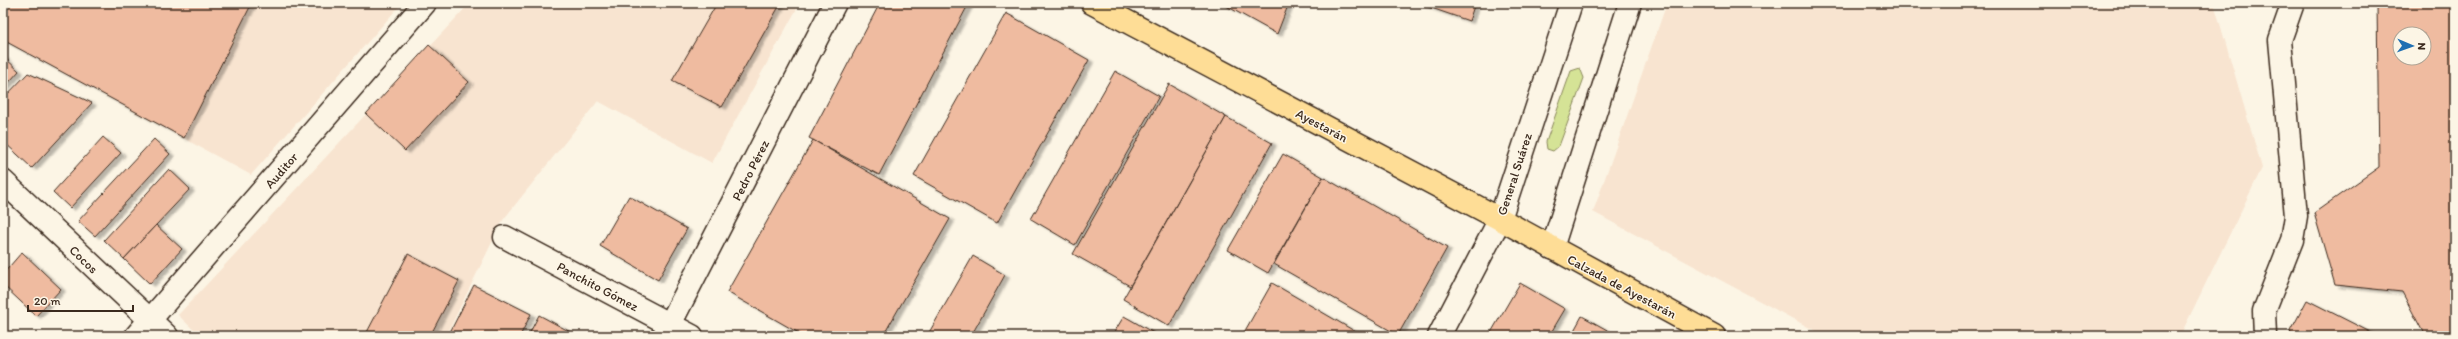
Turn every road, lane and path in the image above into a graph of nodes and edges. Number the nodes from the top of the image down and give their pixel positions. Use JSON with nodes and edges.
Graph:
{"nodes":[{"id":1,"x":425,"y":3,"type":"edge"},
{"id":2,"x":835,"y":3,"type":"edge"},
{"id":3,"x":1092,"y":3,"type":"edge"},
{"id":4,"x":1570,"y":3,"type":"edge"},
{"id":5,"x":1630,"y":3,"type":"edge"},
{"id":6,"x":2293,"y":3,"type":"edge"},
{"id":7,"x":3,"y":181,"type":"edge"},
{"id":8,"x":1500,"y":219,"type":"junction"},
{"id":9,"x":504,"y":237,"type":"dead end"},
{"id":10,"x":1552,"y":248,"type":"junction"},
{"id":11,"x":143,"y":329,"type":"edge"},
{"id":12,"x":667,"y":330,"type":"edge"},
{"id":13,"x":167,"y":336,"type":"edge"},
{"id":14,"x":692,"y":336,"type":"edge"},
{"id":15,"x":1439,"y":336,"type":"edge"},
{"id":16,"x":1714,"y":336,"type":"edge"},
{"id":17,"x":2265,"y":336,"type":"edge"}],
"edges":[{"from":1,"to":11,"type":"street","name":"Auditor"},
{"from":2,"to":12,"type":"street","name":"Pedro Pérez"},
{"from":3,"to":8,"type":"main road","name":"Ayestarán"},
{"from":4,"to":8,"type":"street","name":"General Suárez"},
{"from":5,"to":10,"type":"street"},
{"from":6,"to":17,"type":"street"},
{"from":7,"to":11,"type":"street","name":"Cocos"},
{"from":8,"to":10,"type":"main road","name":"Ayestarán"},
{"from":8,"to":15,"type":"street","name":"General Suárez"},
{"from":9,"to":12,"type":"street","name":"Panchito Gómez"},
{"from":10,"to":16,"type":"main road","name":"Calzada de Ayestarán"},
{"from":11,"to":13,"type":"street","name":"Cocos"},
{"from":12,"to":14,"type":"street","name":"Panchito Gómez"}]}
